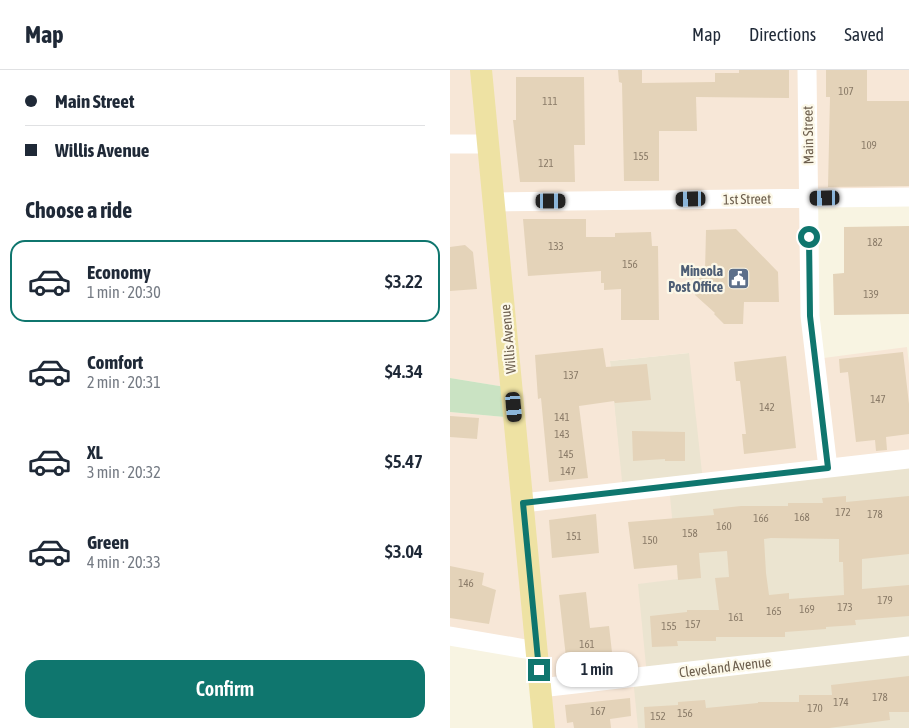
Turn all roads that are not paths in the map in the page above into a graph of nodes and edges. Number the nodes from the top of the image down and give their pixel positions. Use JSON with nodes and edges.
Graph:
{"nodes":[{"id":1,"x":481,"y":70,"type":"edge"},
{"id":2,"x":807,"y":70,"type":"edge"},
{"id":3,"x":450,"y":144,"type":"edge"},
{"id":4,"x":489,"y":144,"type":"junction"},
{"id":5,"x":909,"y":196,"type":"edge"},
{"id":6,"x":808,"y":198,"type":"junction"},
{"id":7,"x":495,"y":202,"type":"junction"},
{"id":8,"x":909,"y":459,"type":"edge"},
{"id":9,"x":828,"y":468,"type":"junction"},
{"id":10,"x":523,"y":503,"type":"junction"},
{"id":11,"x":450,"y":636,"type":"edge"},
{"id":12,"x":909,"y":646,"type":"edge"},
{"id":13,"x":537,"y":651,"type":"junction"},
{"id":14,"x":540,"y":688,"type":"junction"},
{"id":15,"x":544,"y":728,"type":"edge"}],
"edges":[{"from":1,"to":4,"type":"main road","name":"Willis Avenue"},
{"from":2,"to":6,"type":"street","name":"Main Street"},
{"from":3,"to":4,"type":"street"},
{"from":4,"to":7,"type":"main road","name":"Willis Avenue"},
{"from":5,"to":6,"type":"street","name":"1st Street"},
{"from":6,"to":7,"type":"street","name":"1st Street"},
{"from":6,"to":9,"type":"street","name":"Main Street"},
{"from":7,"to":10,"type":"main road","name":"Willis Avenue"},
{"from":8,"to":9,"type":"street"},
{"from":9,"to":10,"type":"street"},
{"from":10,"to":13,"type":"main road","name":"Willis Avenue"},
{"from":11,"to":13,"type":"street"},
{"from":12,"to":14,"type":"street","name":"Cleveland Avenue"},
{"from":13,"to":14,"type":"main road","name":"Willis Avenue"},
{"from":14,"to":15,"type":"main road","name":"Willis Avenue"}]}
